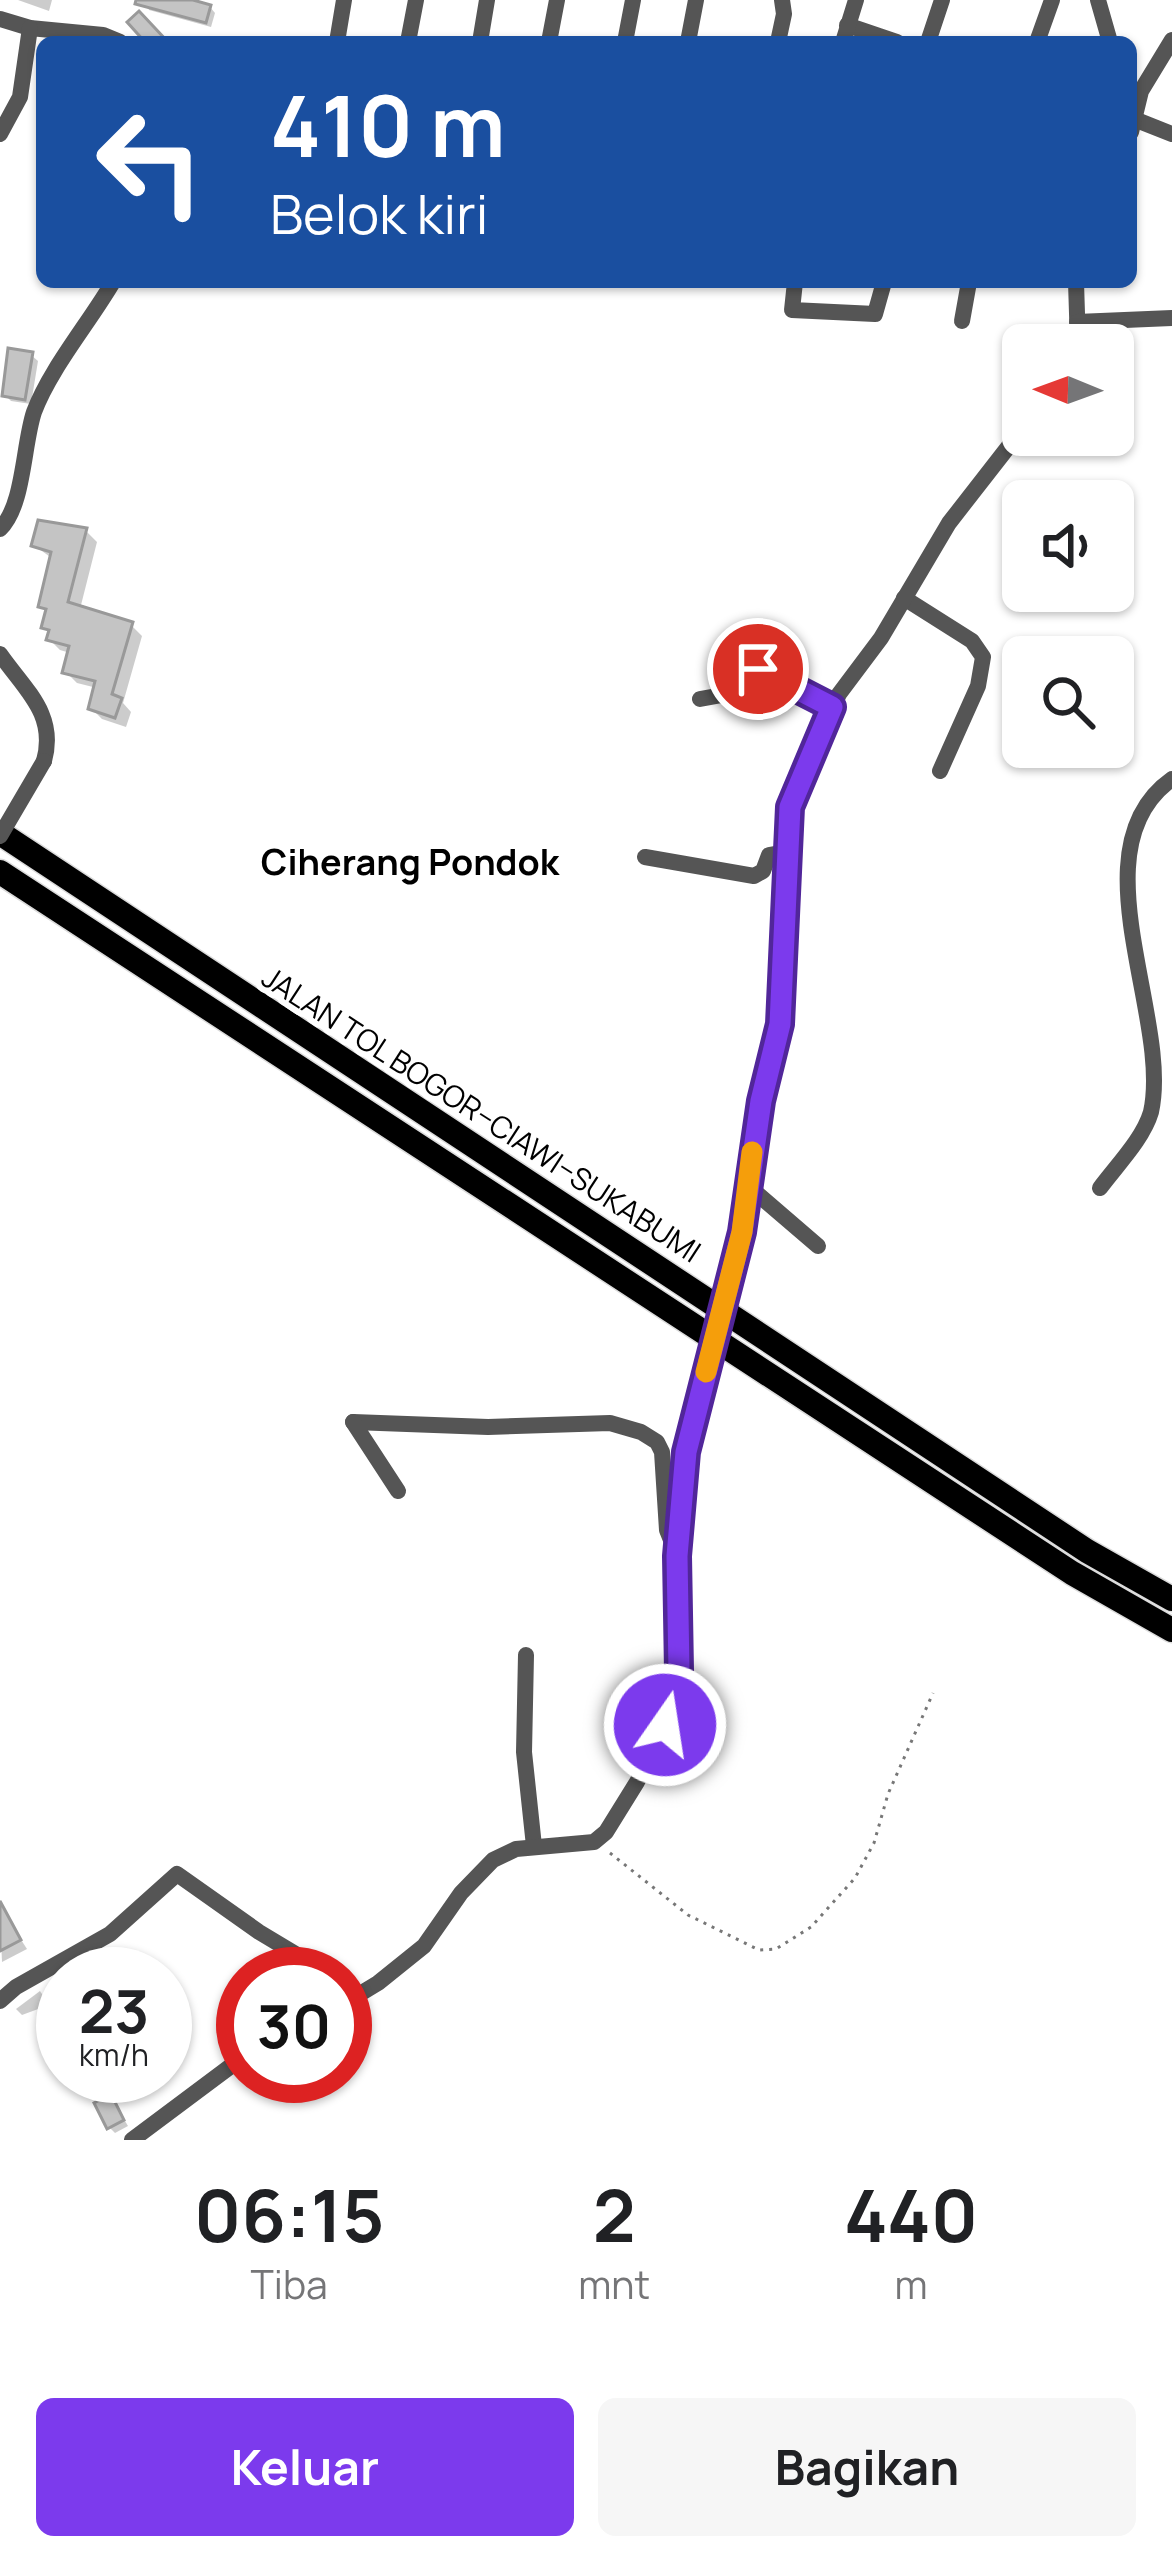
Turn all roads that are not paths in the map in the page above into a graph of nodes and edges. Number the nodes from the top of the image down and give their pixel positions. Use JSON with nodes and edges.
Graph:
{"nodes":[{"id":1,"x":344,"y":0,"type":"edge"},
{"id":2,"x":416,"y":0,"type":"edge"},
{"id":3,"x":487,"y":0,"type":"edge"},
{"id":4,"x":557,"y":0,"type":"edge"},
{"id":5,"x":633,"y":0,"type":"edge"},
{"id":6,"x":696,"y":0,"type":"edge"},
{"id":7,"x":782,"y":0,"type":"edge"},
{"id":8,"x":856,"y":0,"type":"edge"},
{"id":9,"x":941,"y":0,"type":"edge"},
{"id":10,"x":1052,"y":0,"type":"edge"},
{"id":11,"x":1098,"y":0,"type":"edge"},
{"id":12,"x":0,"y":19,"type":"edge"},
{"id":13,"x":30,"y":28,"type":"junction"},
{"id":14,"x":845,"y":34,"type":"edge"},
{"id":15,"x":101,"y":36,"type":"edge"},
{"id":16,"x":338,"y":36,"type":"edge"},
{"id":17,"x":409,"y":36,"type":"edge"},
{"id":18,"x":481,"y":36,"type":"edge"},
{"id":19,"x":550,"y":36,"type":"edge"},
{"id":20,"x":626,"y":36,"type":"edge"},
{"id":21,"x":689,"y":36,"type":"edge"},
{"id":22,"x":779,"y":36,"type":"edge"},
{"id":23,"x":930,"y":36,"type":"edge"},
{"id":24,"x":1039,"y":36,"type":"edge"},
{"id":25,"x":1108,"y":36,"type":"edge"},
{"id":26,"x":1172,"y":40,"type":"edge"},
{"id":27,"x":1137,"y":109,"type":"edge"},
{"id":28,"x":1137,"y":126,"type":"edge"},
{"id":29,"x":0,"y":134,"type":"edge"},
{"id":30,"x":1172,"y":134,"type":"edge"},
{"id":31,"x":109,"y":288,"type":"edge"},
{"id":32,"x":794,"y":288,"type":"edge"},
{"id":33,"x":882,"y":288,"type":"edge"},
{"id":34,"x":968,"y":288,"type":"edge"},
{"id":35,"x":1076,"y":288,"type":"edge"},
{"id":36,"x":1172,"y":318,"type":"edge"},
{"id":37,"x":962,"y":321,"type":"dead end"},
{"id":38,"x":1077,"y":322,"type":"joint"},
{"id":39,"x":1002,"y":455,"type":"edge"},
{"id":40,"x":0,"y":530,"type":"edge"},
{"id":41,"x":904,"y":598,"type":"junction"},
{"id":42,"x":0,"y":654,"type":"edge"},
{"id":43,"x":700,"y":699,"type":"dead end"},
{"id":44,"x":832,"y":707,"type":"junction"},
{"id":45,"x":940,"y":771,"type":"dead end"},
{"id":46,"x":1172,"y":778,"type":"edge"},
{"id":47,"x":0,"y":835,"type":"edge"},
{"id":48,"x":791,"y":851,"type":"junction"},
{"id":49,"x":645,"y":857,"type":"dead end"},
{"id":50,"x":0,"y":872,"type":"edge"},
{"id":51,"x":747,"y":1184,"type":"junction"},
{"id":52,"x":1100,"y":1188,"type":"dead end"},
{"id":53,"x":818,"y":1246,"type":"dead end"},
{"id":54,"x":398,"y":1491,"type":"dead end"},
{"id":55,"x":677,"y":1556,"type":"junction"},
{"id":56,"x":1172,"y":1599,"type":"edge"},
{"id":57,"x":1172,"y":1630,"type":"edge"},
{"id":58,"x":526,"y":1655,"type":"dead end"},
{"id":59,"x":534,"y":1846,"type":"junction"},
{"id":60,"x":284,"y":1947,"type":"edge"},
{"id":61,"x":372,"y":1986,"type":"edge"},
{"id":62,"x":0,"y":2001,"type":"edge"},
{"id":63,"x":216,"y":2077,"type":"edge"},
{"id":64,"x":132,"y":2140,"type":"edge"}],
"edges":[{"from":1,"to":16,"type":"street"},
{"from":2,"to":17,"type":"street"},
{"from":3,"to":18,"type":"street"},
{"from":4,"to":19,"type":"street"},
{"from":5,"to":20,"type":"street"},
{"from":6,"to":21,"type":"street"},
{"from":7,"to":22,"type":"street"},
{"from":8,"to":14,"type":"street"},
{"from":9,"to":23,"type":"street"},
{"from":10,"to":24,"type":"street"},
{"from":11,"to":25,"type":"street"},
{"from":12,"to":13,"type":"street"},
{"from":13,"to":15,"type":"street"},
{"from":13,"to":29,"type":"street"},
{"from":26,"to":27,"type":"street"},
{"from":28,"to":30,"type":"street"},
{"from":31,"to":40,"type":"street"},
{"from":32,"to":33,"type":"street"},
{"from":34,"to":37,"type":"street"},
{"from":35,"to":38,"type":"street"},
{"from":36,"to":38,"type":"street"},
{"from":39,"to":41,"type":"street"},
{"from":41,"to":44,"type":"street"},
{"from":41,"to":45,"type":"street"},
{"from":42,"to":47,"type":"street","bridge":true},
{"from":43,"to":44,"type":"street"},
{"from":44,"to":48,"type":"street"},
{"from":46,"to":52,"type":"street"},
{"from":47,"to":56,"type":"highway","name":"JALAN TOL BOGOR–CIAWI–SUKABUMI"},
{"from":48,"to":49,"type":"street"},
{"from":48,"to":51,"type":"street"},
{"from":50,"to":57,"type":"highway","name":"JALAN TOL BOGOR–CIAWI–SUKABUMI"},
{"from":51,"to":53,"type":"street"},
{"from":51,"to":55,"type":"street","bridge":true},
{"from":54,"to":55,"type":"street"},
{"from":55,"to":59,"type":"street"},
{"from":58,"to":59,"type":"street"},
{"from":59,"to":61,"type":"street"},
{"from":60,"to":62,"type":"street"},
{"from":63,"to":64,"type":"street"}]}
